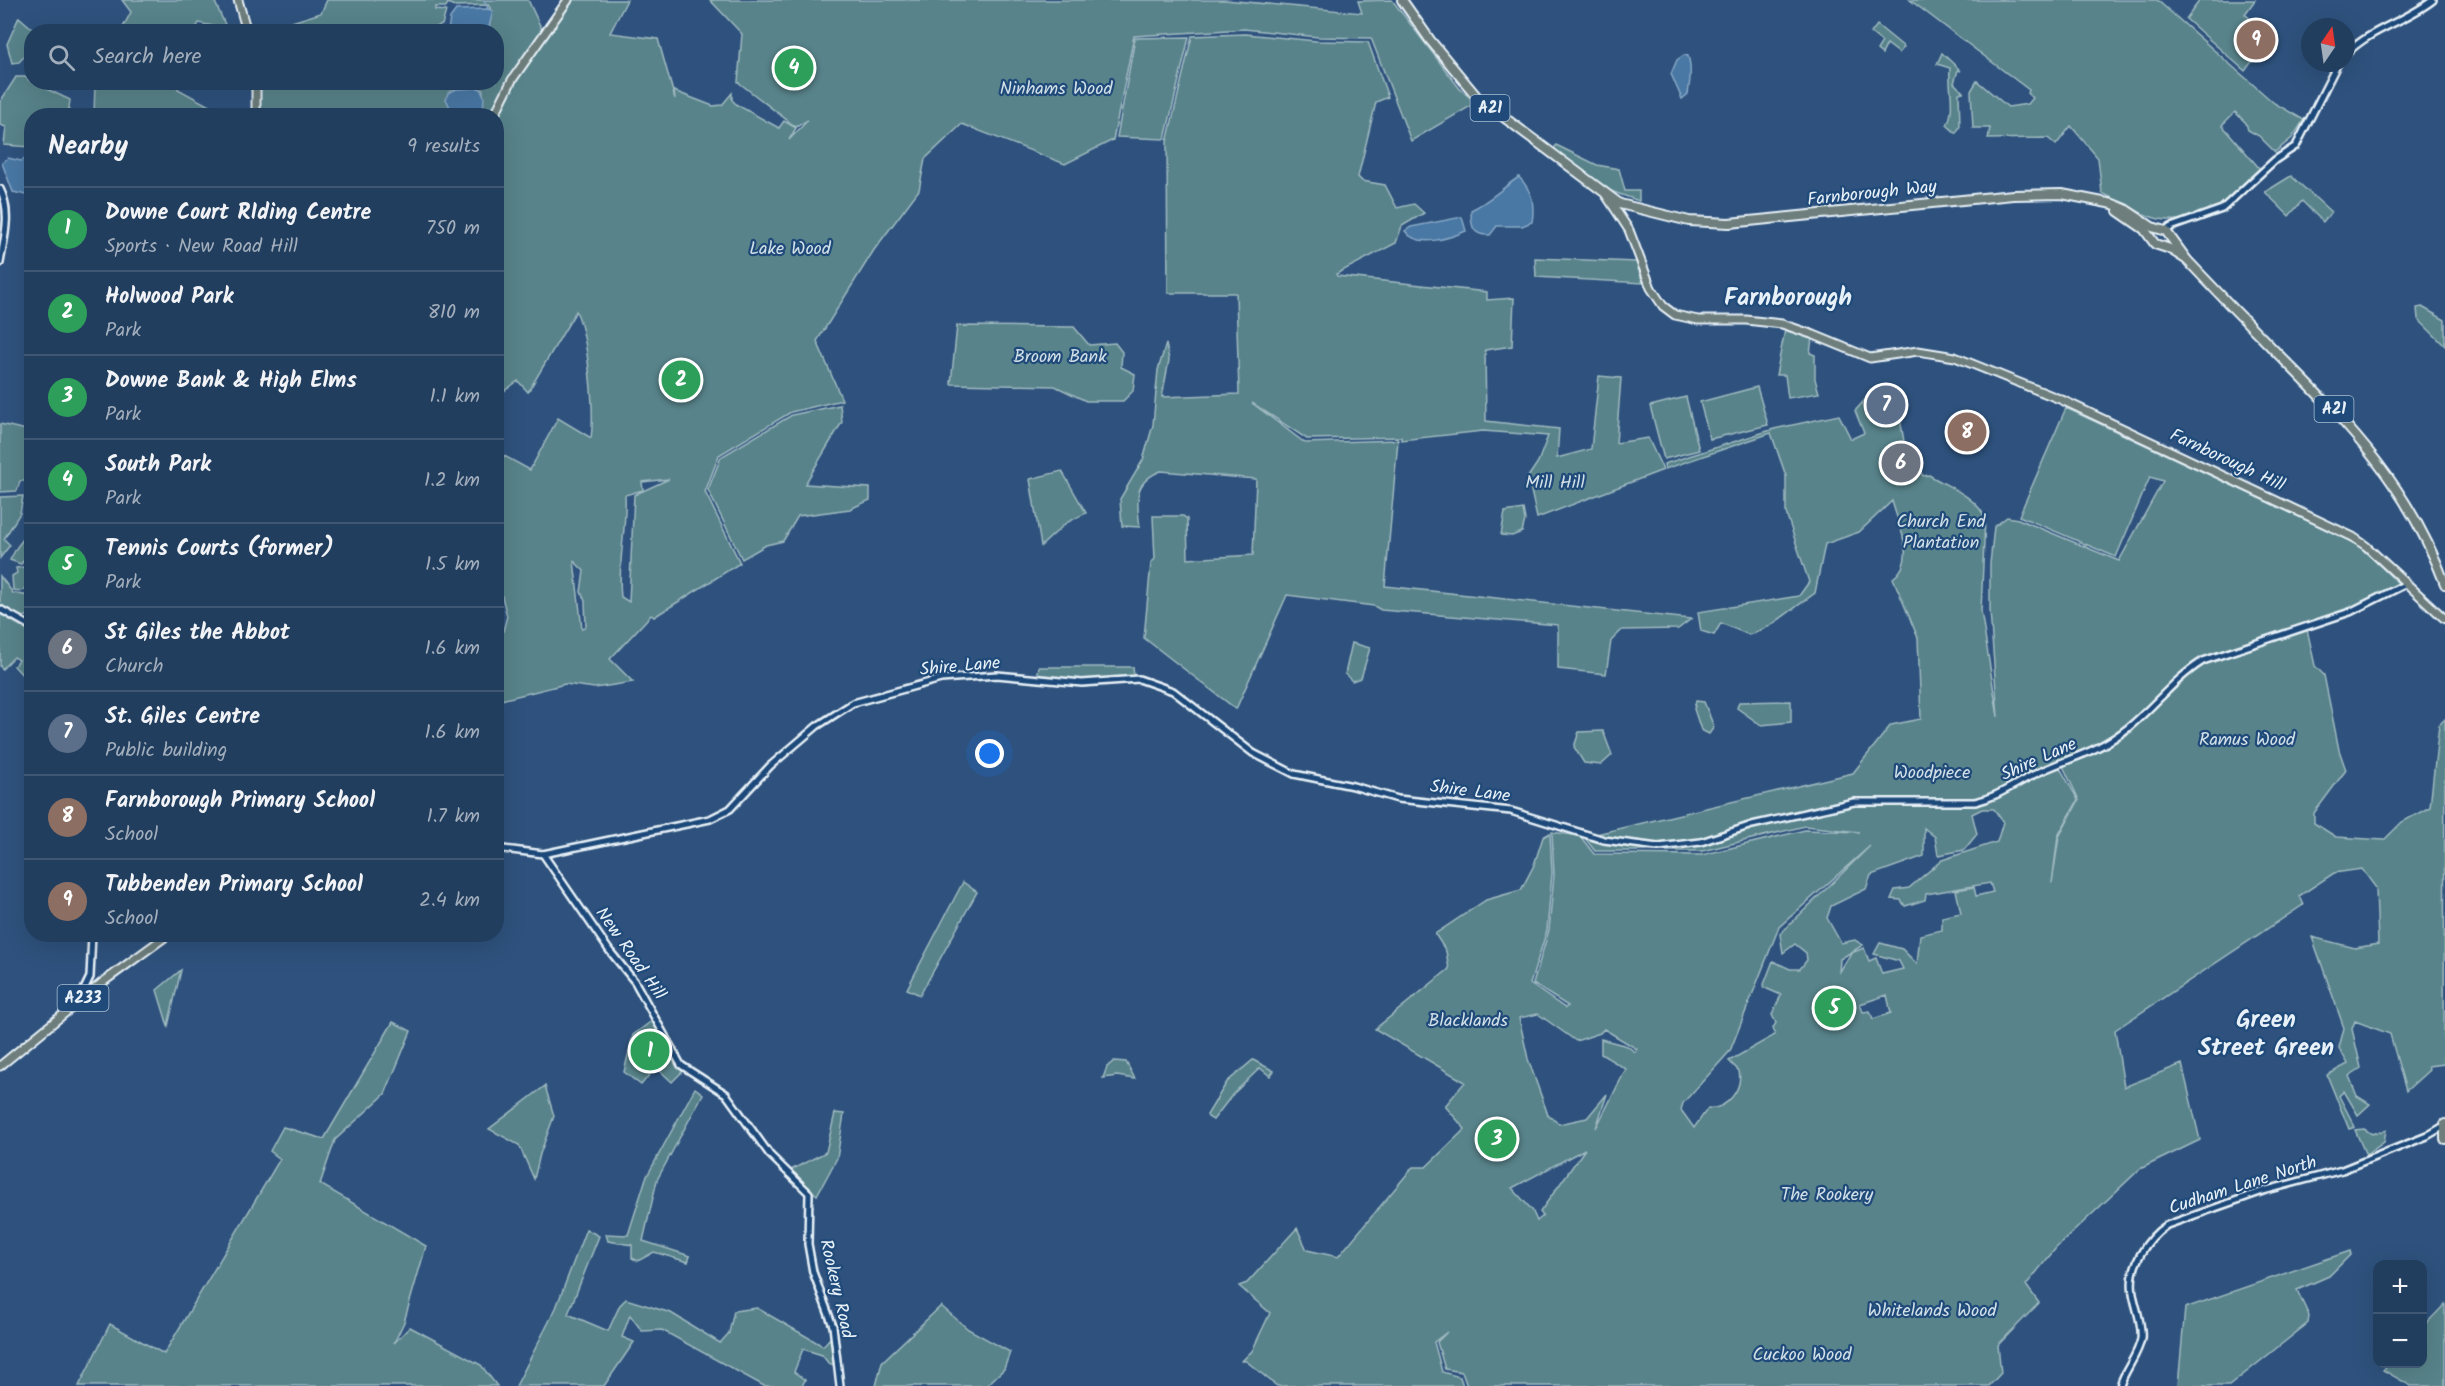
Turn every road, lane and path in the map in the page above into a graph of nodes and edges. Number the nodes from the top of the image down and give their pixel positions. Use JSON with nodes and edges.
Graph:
{"nodes":[{"id":1,"x":238,"y":0,"type":"edge"},
{"id":2,"x":568,"y":0,"type":"edge"},
{"id":3,"x":1402,"y":0,"type":"edge"},
{"id":4,"x":2433,"y":0,"type":"edge"},
{"id":5,"x":244,"y":24,"type":"edge"},
{"id":6,"x":2355,"y":47,"type":"edge"},
{"id":7,"x":2333,"y":72,"type":"edge"},
{"id":8,"x":256,"y":90,"type":"edge"},
{"id":9,"x":256,"y":108,"type":"edge"},
{"id":10,"x":498,"y":108,"type":"edge"},
{"id":11,"x":0,"y":189,"type":"edge"},
{"id":12,"x":1603,"y":192,"type":"junction"},
{"id":13,"x":1617,"y":200,"type":"junction"},
{"id":14,"x":2104,"y":202,"type":"junction"},
{"id":15,"x":1622,"y":216,"type":"junction"},
{"id":16,"x":2164,"y":233,"type":"junction"},
{"id":17,"x":2152,"y":237,"type":"junction"},
{"id":18,"x":2162,"y":246,"type":"junction"},
{"id":19,"x":2187,"y":260,"type":"junction"},
{"id":20,"x":0,"y":263,"type":"edge"},
{"id":21,"x":2406,"y":584,"type":"junction"},
{"id":22,"x":2445,"y":585,"type":"edge"},
{"id":23,"x":0,"y":609,"type":"edge"},
{"id":24,"x":2436,"y":610,"type":"junction"},
{"id":25,"x":2445,"y":612,"type":"edge"},
{"id":26,"x":2445,"y":619,"type":"edge"},
{"id":27,"x":24,"y":622,"type":"edge"},
{"id":28,"x":504,"y":849,"type":"edge"},
{"id":29,"x":543,"y":854,"type":"junction"},
{"id":30,"x":92,"y":942,"type":"edge"},
{"id":31,"x":158,"y":942,"type":"edge"},
{"id":32,"x":77,"y":1004,"type":"junction"},
{"id":33,"x":0,"y":1066,"type":"edge"},
{"id":34,"x":2444,"y":1125,"type":"edge"},
{"id":35,"x":2427,"y":1136,"type":"junction"},
{"id":36,"x":2445,"y":1139,"type":"edge"},
{"id":37,"x":811,"y":1199,"type":"joint"},
{"id":38,"x":840,"y":1386,"type":"edge"},
{"id":39,"x":2120,"y":1386,"type":"edge"}],
"edges":[{"from":1,"to":5,"type":"main road"},
{"from":2,"to":10,"type":"main road"},
{"from":3,"to":12,"type":"highway","number":"A21"},
{"from":4,"to":6,"type":"street"},
{"from":7,"to":16,"type":"street"},
{"from":8,"to":9,"type":"main road"},
{"from":11,"to":20,"type":"street"},
{"from":12,"to":13,"type":"highway","number":"A21"},
{"from":12,"to":15,"type":"main road"},
{"from":13,"to":14,"type":"highway","name":"Farnborough Way","number":"A21"},
{"from":13,"to":15,"type":"main road"},
{"from":14,"to":16,"type":"highway","name":"Farnborough Way","number":"A21"},
{"from":14,"to":17,"type":"highway","name":"Farnborough Way","number":"A21"},
{"from":15,"to":21,"type":"main road","name":"Farnborough Hill"},
{"from":16,"to":17,"type":"highway"},
{"from":16,"to":18,"type":"highway"},
{"from":16,"to":19,"type":"highway","name":"Farnborough Way","number":"A21"},
{"from":17,"to":18,"type":"highway","name":"Farnborough Way"},
{"from":18,"to":19,"type":"highway","name":"Farnborough Way","number":"A21"},
{"from":19,"to":22,"type":"highway","name":"Farnborough Way","number":"A21"},
{"from":21,"to":24,"type":"main road","name":"Farnborough Hill"},
{"from":21,"to":29,"type":"street","name":"Shire Lane"},
{"from":23,"to":27,"type":"street"},
{"from":24,"to":25,"type":"main road","name":"Farnborough Hill"},
{"from":24,"to":26,"type":"main road","name":"Farnborough Hill"},
{"from":28,"to":29,"type":"street","name":"Shire Lane"},
{"from":29,"to":37,"type":"street","name":"New Road Hill"},
{"from":30,"to":32,"type":"street"},
{"from":31,"to":32,"type":"main road","number":"A233"},
{"from":32,"to":33,"type":"main road","number":"A233"},
{"from":34,"to":35,"type":"street","name":"Cudham Lane North"},
{"from":34,"to":36,"type":"highway"},
{"from":35,"to":36,"type":"street"},
{"from":35,"to":39,"type":"street","name":"Cudham Lane North"},
{"from":37,"to":38,"type":"street","name":"Rookery Road"}]}
